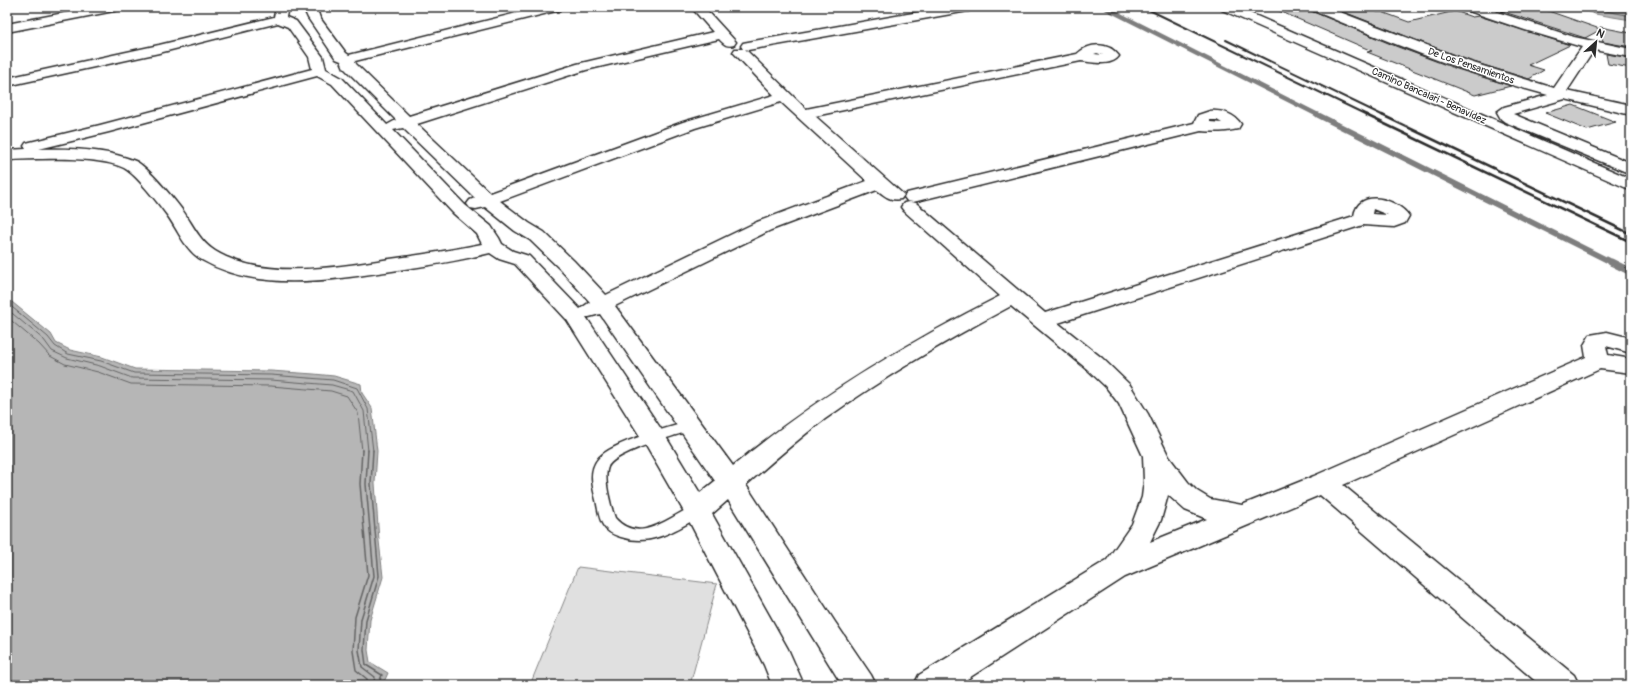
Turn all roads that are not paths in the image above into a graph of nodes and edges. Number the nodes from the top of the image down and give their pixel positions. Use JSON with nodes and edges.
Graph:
{"nodes":[{"id":1,"x":114,"y":7,"type":"edge"},
{"id":2,"x":556,"y":7,"type":"edge"},
{"id":3,"x":697,"y":7,"type":"edge"},
{"id":4,"x":968,"y":7,"type":"edge"},
{"id":5,"x":1226,"y":7,"type":"edge"},
{"id":6,"x":1316,"y":7,"type":"edge"},
{"id":7,"x":1470,"y":7,"type":"edge"},
{"id":8,"x":297,"y":12,"type":"edge"},
{"id":9,"x":7,"y":28,"type":"edge"},
{"id":10,"x":735,"y":44,"type":"junction"},
{"id":11,"x":1590,"y":45,"type":"junction"},
{"id":12,"x":1631,"y":52,"type":"edge"},
{"id":13,"x":1081,"y":57,"type":"dead end"},
{"id":14,"x":346,"y":60,"type":"junction"},
{"id":15,"x":321,"y":69,"type":"junction"},
{"id":16,"x":7,"y":82,"type":"edge"},
{"id":17,"x":1562,"y":94,"type":"junction"},
{"id":18,"x":784,"y":97,"type":"junction"},
{"id":19,"x":1631,"y":110,"type":"edge"},
{"id":20,"x":804,"y":114,"type":"junction"},
{"id":21,"x":406,"y":122,"type":"junction"},
{"id":22,"x":1200,"y":126,"type":"dead end"},
{"id":23,"x":384,"y":129,"type":"junction"},
{"id":24,"x":111,"y":139,"type":"junction"},
{"id":25,"x":7,"y":152,"type":"edge"},
{"id":26,"x":7,"y":155,"type":"edge"},
{"id":27,"x":131,"y":165,"type":"junction"},
{"id":28,"x":1631,"y":169,"type":"edge"},
{"id":29,"x":879,"y":183,"type":"junction"},
{"id":30,"x":1631,"y":185,"type":"edge"},
{"id":31,"x":906,"y":200,"type":"junction"},
{"id":32,"x":488,"y":201,"type":"junction"},
{"id":33,"x":459,"y":209,"type":"junction"},
{"id":34,"x":1362,"y":218,"type":"dead end"},
{"id":35,"x":522,"y":227,"type":"junction"},
{"id":36,"x":492,"y":242,"type":"junction"},
{"id":37,"x":549,"y":248,"type":"junction"},
{"id":38,"x":522,"y":260,"type":"junction"},
{"id":39,"x":1013,"y":297,"type":"junction"},
{"id":40,"x":604,"y":305,"type":"junction"},
{"id":41,"x":575,"y":316,"type":"junction"},
{"id":42,"x":1042,"y":321,"type":"junction"},
{"id":43,"x":1631,"y":346,"type":"edge"},
{"id":44,"x":1598,"y":361,"type":"junction"},
{"id":45,"x":1631,"y":366,"type":"edge"},
{"id":46,"x":690,"y":426,"type":"junction"},
{"id":47,"x":654,"y":438,"type":"junction"},
{"id":48,"x":1155,"y":456,"type":"junction"},
{"id":49,"x":730,"y":483,"type":"junction"},
{"id":50,"x":1323,"y":483,"type":"junction"},
{"id":51,"x":697,"y":511,"type":"junction"},
{"id":52,"x":1245,"y":516,"type":"junction"},
{"id":53,"x":1115,"y":569,"type":"junction"},
{"id":54,"x":788,"y":685,"type":"edge"},
{"id":55,"x":860,"y":685,"type":"edge"},
{"id":56,"x":930,"y":685,"type":"edge"},
{"id":57,"x":1563,"y":685,"type":"edge"}],
"edges":[{"from":1,"to":9,"type":"street"},
{"from":2,"to":14,"type":"street"},
{"from":3,"to":10,"type":"street"},
{"from":4,"to":10,"type":"street"},
{"from":5,"to":30,"type":"street","name":"Camino Bancalari - Benavídez"},
{"from":6,"to":17,"type":"street","name":"De Los Pensamientos"},
{"from":7,"to":11,"type":"street"},
{"from":8,"to":14,"type":"street"},
{"from":8,"to":15,"type":"street"},
{"from":8,"to":16,"type":"street"},
{"from":10,"to":18,"type":"street"},
{"from":10,"to":21,"type":"street"},
{"from":11,"to":12,"type":"street"},
{"from":11,"to":17,"type":"street"},
{"from":13,"to":20,"type":"street"},
{"from":14,"to":15,"type":"street"},
{"from":14,"to":21,"type":"street"},
{"from":15,"to":23,"type":"street"},
{"from":15,"to":24,"type":"street"},
{"from":17,"to":19,"type":"street","name":"De Los Pensamientos"},
{"from":17,"to":28,"type":"street"},
{"from":18,"to":20,"type":"street"},
{"from":18,"to":32,"type":"street"},
{"from":20,"to":29,"type":"street"},
{"from":21,"to":23,"type":"street"},
{"from":21,"to":32,"type":"street"},
{"from":22,"to":31,"type":"street"},
{"from":23,"to":33,"type":"street"},
{"from":24,"to":25,"type":"street"},
{"from":24,"to":27,"type":"street"},
{"from":26,"to":27,"type":"street"},
{"from":27,"to":36,"type":"street"},
{"from":29,"to":31,"type":"street"},
{"from":29,"to":40,"type":"street"},
{"from":31,"to":39,"type":"street"},
{"from":32,"to":33,"type":"street"},
{"from":32,"to":35,"type":"street"},
{"from":33,"to":36,"type":"street"},
{"from":34,"to":42,"type":"street"},
{"from":35,"to":36,"type":"street"},
{"from":35,"to":37,"type":"street"},
{"from":36,"to":38,"type":"street"},
{"from":37,"to":38,"type":"street"},
{"from":37,"to":40,"type":"street"},
{"from":38,"to":41,"type":"street"},
{"from":39,"to":42,"type":"street"},
{"from":39,"to":49,"type":"street"},
{"from":40,"to":41,"type":"street"},
{"from":40,"to":46,"type":"street"},
{"from":41,"to":47,"type":"street"},
{"from":42,"to":48,"type":"street"},
{"from":43,"to":44,"type":"street"},
{"from":44,"to":45,"type":"street"},
{"from":44,"to":50,"type":"street"},
{"from":46,"to":47,"type":"lane"},
{"from":46,"to":49,"type":"street"},
{"from":47,"to":51,"type":"street"},
{"from":47,"to":51,"type":"lane"},
{"from":48,"to":52,"type":"street"},
{"from":48,"to":53,"type":"street"},
{"from":49,"to":51,"type":"street"},
{"from":49,"to":55,"type":"street"},
{"from":50,"to":52,"type":"street"},
{"from":50,"to":57,"type":"street"},
{"from":51,"to":54,"type":"street"},
{"from":52,"to":53,"type":"street"},
{"from":53,"to":56,"type":"street"}]}
